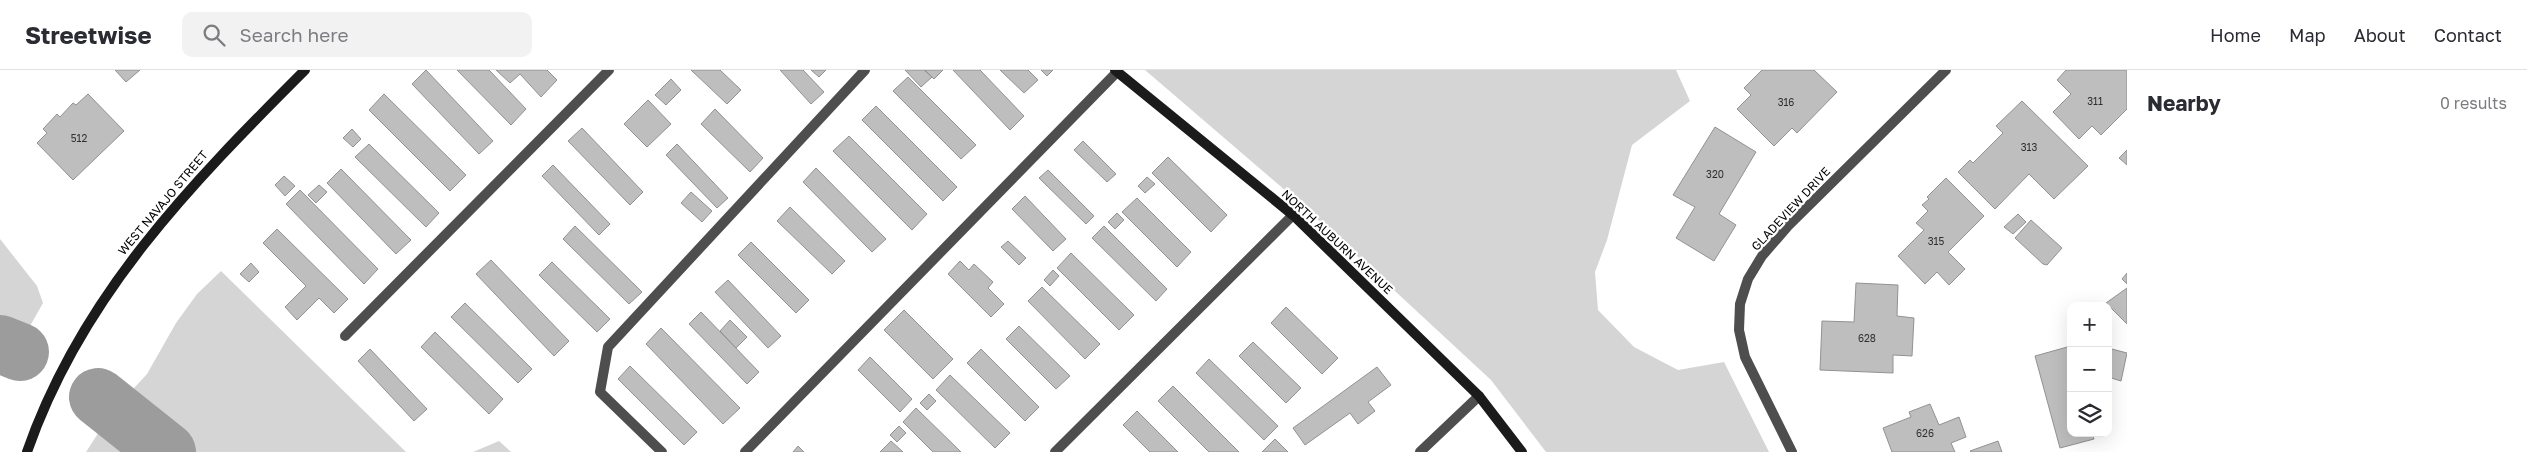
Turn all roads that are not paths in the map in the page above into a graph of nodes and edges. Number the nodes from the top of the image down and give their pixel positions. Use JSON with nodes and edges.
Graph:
{"nodes":[{"id":1,"x":305,"y":70,"type":"edge"},
{"id":2,"x":609,"y":70,"type":"edge"},
{"id":3,"x":865,"y":70,"type":"edge"},
{"id":4,"x":1946,"y":70,"type":"edge"},
{"id":5,"x":1116,"y":71,"type":"edge"},
{"id":6,"x":1293,"y":216,"type":"junction"},
{"id":7,"x":345,"y":336,"type":"dead end"},
{"id":8,"x":1479,"y":396,"type":"junction"},
{"id":9,"x":26,"y":452,"type":"edge"},
{"id":10,"x":662,"y":452,"type":"edge"},
{"id":11,"x":745,"y":452,"type":"edge"},
{"id":12,"x":1055,"y":452,"type":"edge"},
{"id":13,"x":1420,"y":452,"type":"edge"},
{"id":14,"x":1522,"y":452,"type":"edge"},
{"id":15,"x":1792,"y":452,"type":"edge"}],
"edges":[{"from":1,"to":9,"type":"main road","name":"WEST NAVAJO STREET"},
{"from":2,"to":7,"type":"street"},
{"from":3,"to":10,"type":"street"},
{"from":4,"to":15,"type":"street","name":"GLADEVIEW DRIVE"},
{"from":5,"to":6,"type":"main road","name":"NORTH AUBURN AVENUE"},
{"from":5,"to":11,"type":"street"},
{"from":6,"to":8,"type":"main road","name":"NORTH AUBURN AVENUE"},
{"from":6,"to":12,"type":"street"},
{"from":8,"to":13,"type":"street"},
{"from":8,"to":14,"type":"main road","name":"NORTH AUBURN AVENUE"}]}
